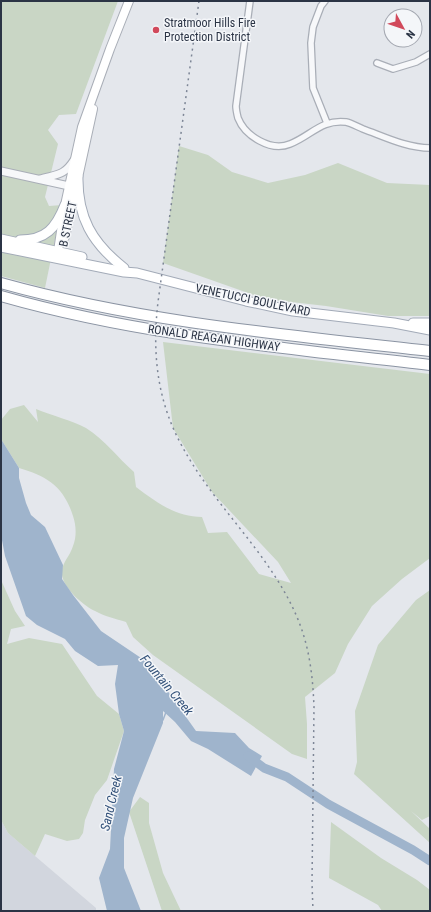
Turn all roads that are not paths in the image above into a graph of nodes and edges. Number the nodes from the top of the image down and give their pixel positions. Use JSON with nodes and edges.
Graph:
{"nodes":[{"id":1,"x":129,"y":1,"type":"edge"},
{"id":2,"x":250,"y":1,"type":"edge"},
{"id":3,"x":325,"y":1,"type":"edge"},
{"id":4,"x":430,"y":54,"type":"edge"},
{"id":5,"x":377,"y":63,"type":"dead end"},
{"id":6,"x":101,"y":72,"type":"junction"},
{"id":7,"x":327,"y":123,"type":"junction"},
{"id":8,"x":430,"y":148,"type":"edge"},
{"id":9,"x":75,"y":158,"type":"junction"},
{"id":10,"x":1,"y":171,"type":"edge"},
{"id":11,"x":78,"y":176,"type":"junction"},
{"id":12,"x":37,"y":179,"type":"junction"},
{"id":13,"x":69,"y":186,"type":"junction"},
{"id":14,"x":65,"y":205,"type":"junction"},
{"id":15,"x":2,"y":242,"type":"edge"},
{"id":16,"x":59,"y":254,"type":"junction"},
{"id":17,"x":124,"y":268,"type":"junction"},
{"id":18,"x":137,"y":273,"type":"junction"},
{"id":19,"x":1,"y":283,"type":"edge"},
{"id":20,"x":1,"y":296,"type":"edge"},
{"id":21,"x":394,"y":323,"type":"junction"},
{"id":22,"x":430,"y":323,"type":"edge"},
{"id":23,"x":430,"y":330,"type":"edge"},
{"id":24,"x":430,"y":351,"type":"edge"},
{"id":25,"x":430,"y":365,"type":"edge"}],
"edges":[{"from":1,"to":6,"type":"main road","name":"B STREET"},
{"from":2,"to":7,"type":"street"},
{"from":3,"to":7,"type":"street"},
{"from":4,"to":5,"type":"street"},
{"from":6,"to":9,"type":"main road","name":"B STREET"},
{"from":6,"to":11,"type":"main road","name":"B STREET"},
{"from":7,"to":8,"type":"street"},
{"from":9,"to":12,"type":"street"},
{"from":9,"to":13,"type":"main road","name":"B STREET"},
{"from":10,"to":12,"type":"street"},
{"from":11,"to":16,"type":"main road","name":"B STREET"},
{"from":11,"to":17,"type":"main road"},
{"from":12,"to":13,"type":"street"},
{"from":13,"to":14,"type":"main road","name":"B STREET"},
{"from":14,"to":15,"type":"main road"},
{"from":14,"to":16,"type":"main road","name":"B STREET"},
{"from":15,"to":16,"type":"main road"},
{"from":16,"to":17,"type":"main road","name":"VENETUCCI BOULEVARD"},
{"from":16,"to":18,"type":"main road","name":"VENETUCCI BOULEVARD"},
{"from":17,"to":18,"type":"main road","name":"VENETUCCI BOULEVARD"},
{"from":18,"to":21,"type":"main road","name":"VENETUCCI BOULEVARD"},
{"from":19,"to":24,"type":"highway","name":"RONALD REAGAN HIGHWAY"},
{"from":20,"to":25,"type":"highway","name":"RONALD REAGAN HIGHWAY"},
{"from":21,"to":22,"type":"main road","name":"VENETUCCI BOULEVARD"},
{"from":21,"to":23,"type":"main road","name":"VENETUCCI BOULEVARD"}]}
